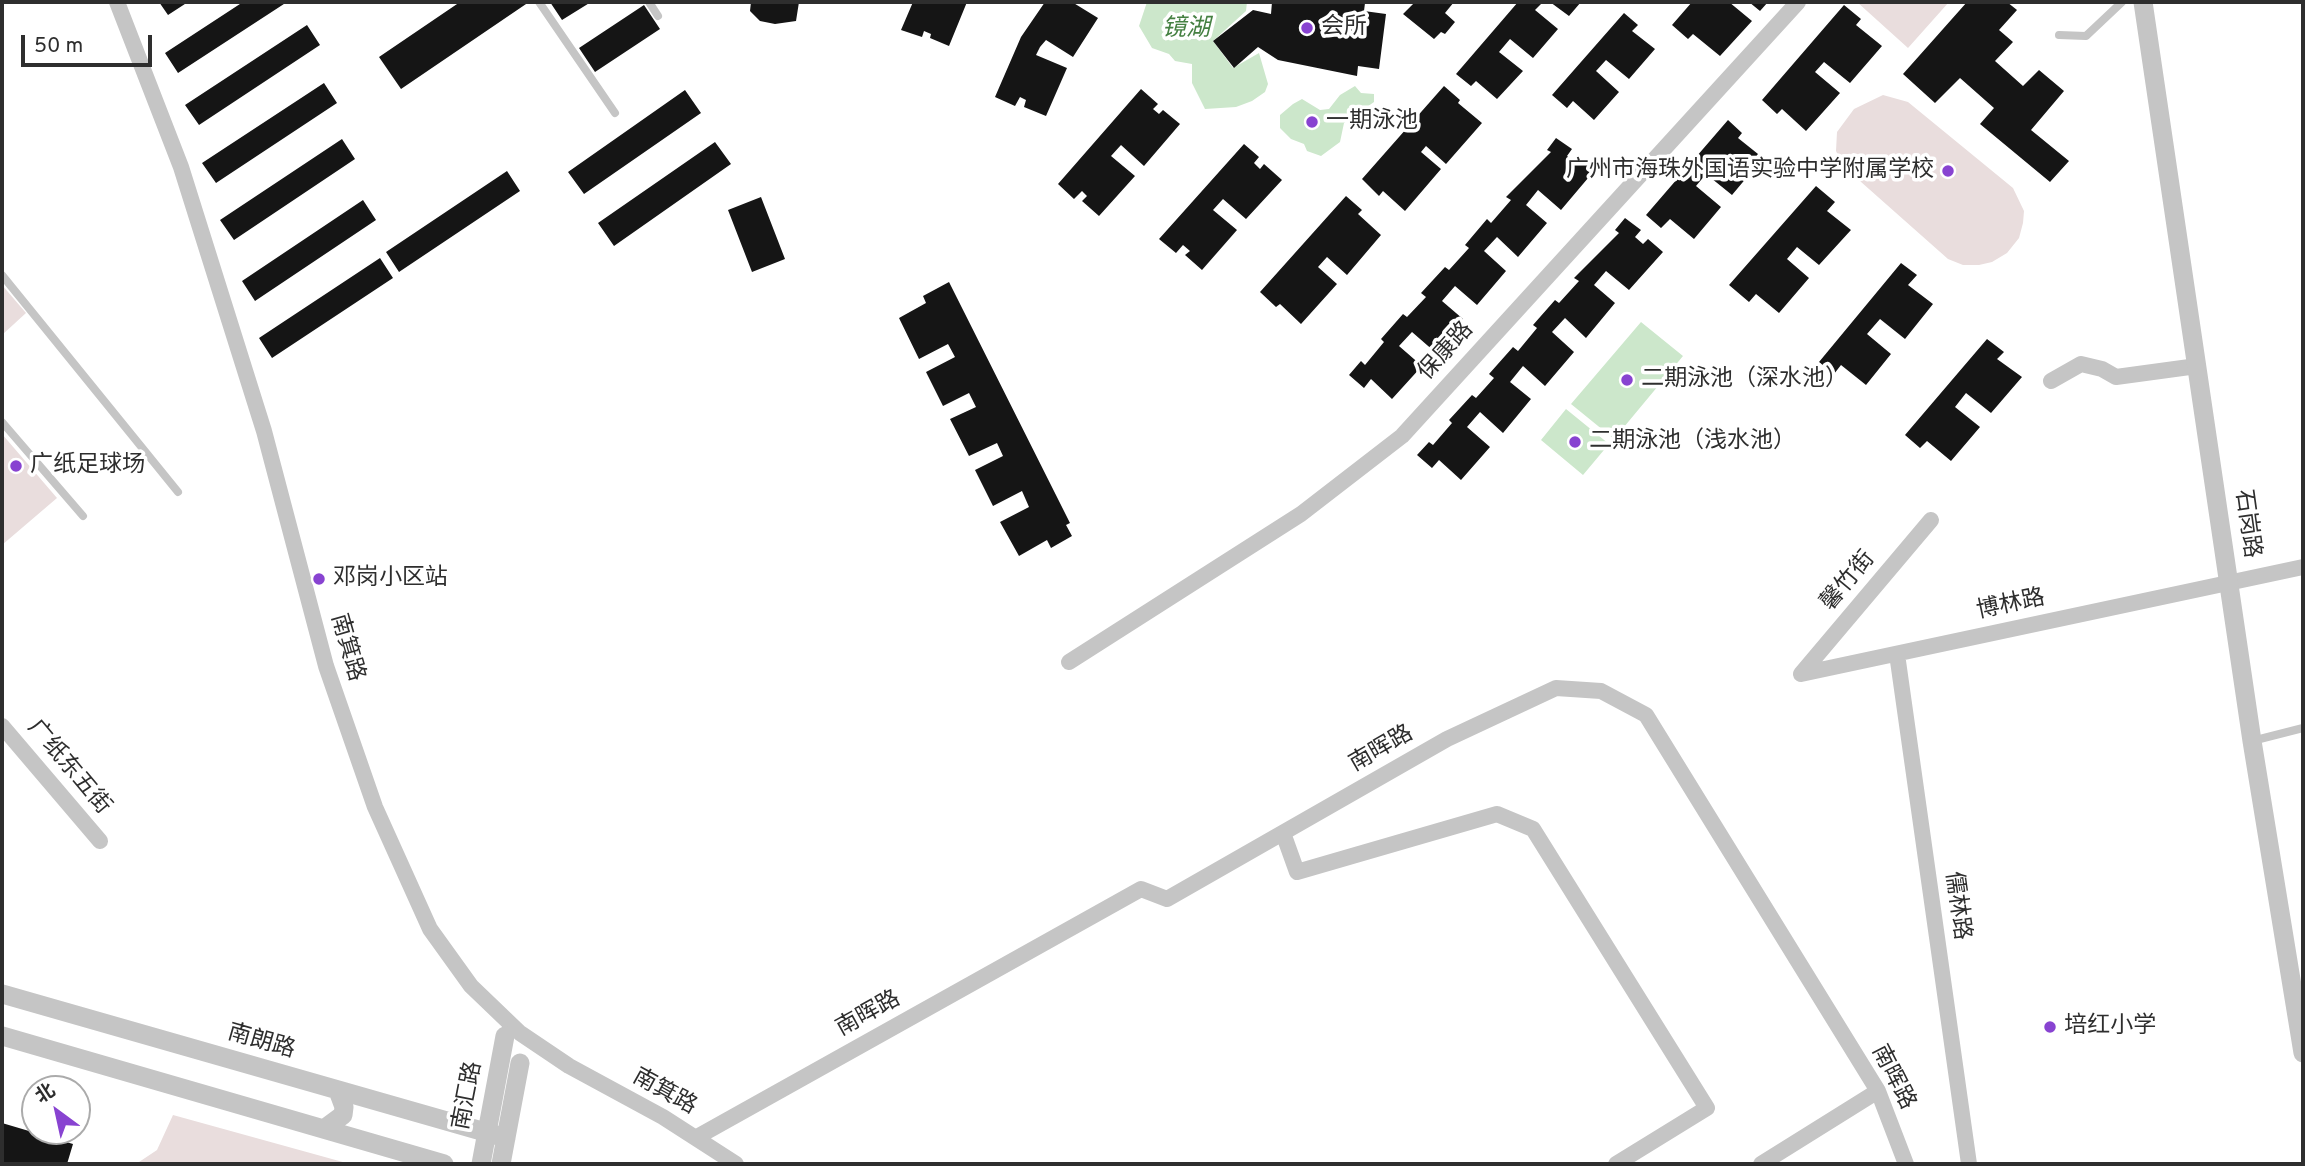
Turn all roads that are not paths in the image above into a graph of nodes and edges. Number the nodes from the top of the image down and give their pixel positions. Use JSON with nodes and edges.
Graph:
{"nodes":[{"id":1,"x":117,"y":2,"type":"edge"},
{"id":2,"x":539,"y":2,"type":"edge"},
{"id":3,"x":649,"y":2,"type":"edge"},
{"id":4,"x":1798,"y":2,"type":"edge"},
{"id":5,"x":2122,"y":2,"type":"edge"},
{"id":6,"x":2143,"y":2,"type":"edge"},
{"id":7,"x":658,"y":16,"type":"dead end"},
{"id":8,"x":2059,"y":35,"type":"dead end"},
{"id":9,"x":615,"y":113,"type":"dead end"},
{"id":10,"x":2,"y":275,"type":"edge"},
{"id":11,"x":2197,"y":366,"type":"junction"},
{"id":12,"x":2051,"y":382,"type":"dead end"},
{"id":13,"x":2,"y":422,"type":"edge"},
{"id":14,"x":178,"y":492,"type":"dead end"},
{"id":15,"x":83,"y":516,"type":"dead end"},
{"id":16,"x":1931,"y":520,"type":"dead end"},
{"id":17,"x":2303,"y":567,"type":"edge"},
{"id":18,"x":2230,"y":583,"type":"junction"},
{"id":19,"x":1897,"y":654,"type":"junction"},
{"id":20,"x":1069,"y":663,"type":"dead end"},
{"id":21,"x":1801,"y":674,"type":"joint"},
{"id":22,"x":2,"y":726,"type":"edge"},
{"id":23,"x":2303,"y":728,"type":"edge"},
{"id":24,"x":2252,"y":741,"type":"junction"},
{"id":25,"x":1283,"y":833,"type":"junction"},
{"id":26,"x":100,"y":841,"type":"dead end"},
{"id":27,"x":2,"y":994,"type":"edge"},
{"id":28,"x":2,"y":1036,"type":"edge"},
{"id":29,"x":505,"y":1037,"type":"dead end"},
{"id":30,"x":2303,"y":1053,"type":"edge"},
{"id":31,"x":520,"y":1063,"type":"dead end"},
{"id":32,"x":338,"y":1091,"type":"junction"},
{"id":33,"x":1878,"y":1091,"type":"junction"},
{"id":34,"x":324,"y":1129,"type":"junction"},
{"id":35,"x":697,"y":1137,"type":"junction"},
{"id":36,"x":506,"y":1138,"type":"junction"},
{"id":37,"x":397,"y":1150,"type":"junction"},
{"id":38,"x":415,"y":1164,"type":"edge"},
{"id":39,"x":444,"y":1164,"type":"edge"},
{"id":40,"x":481,"y":1164,"type":"edge"},
{"id":41,"x":501,"y":1164,"type":"edge"},
{"id":42,"x":736,"y":1164,"type":"edge"},
{"id":43,"x":1616,"y":1164,"type":"edge"},
{"id":44,"x":1761,"y":1164,"type":"edge"},
{"id":45,"x":1906,"y":1164,"type":"edge"},
{"id":46,"x":1969,"y":1164,"type":"edge"}],
"edges":[{"from":1,"to":35,"type":"street","name":"南箕路"},
{"from":2,"to":9,"type":"lane"},
{"from":3,"to":7,"type":"lane"},
{"from":4,"to":20,"type":"street","name":"保康路"},
{"from":5,"to":8,"type":"lane"},
{"from":6,"to":11,"type":"street","name":"石岗路"},
{"from":10,"to":14,"type":"lane"},
{"from":11,"to":12,"type":"street"},
{"from":11,"to":18,"type":"street","name":"石岗路"},
{"from":13,"to":15,"type":"lane"},
{"from":16,"to":21,"type":"street","name":"馨竹街"},
{"from":17,"to":18,"type":"street","name":"博林路"},
{"from":18,"to":19,"type":"street","name":"博林路"},
{"from":18,"to":24,"type":"street","name":"石岗路"},
{"from":19,"to":21,"type":"street","name":"博林路"},
{"from":19,"to":46,"type":"street","name":"儒林路"},
{"from":22,"to":26,"type":"street","name":"广纸东五街"},
{"from":23,"to":24,"type":"lane"},
{"from":24,"to":30,"type":"street","name":"石岗路"},
{"from":25,"to":33,"type":"street","name":"南晖路"},
{"from":25,"to":35,"type":"street","name":"南晖路"},
{"from":25,"to":43,"type":"street"},
{"from":27,"to":32,"type":"street","name":"南朗路"},
{"from":28,"to":34,"type":"street"},
{"from":29,"to":40,"type":"street","name":"南汇路"},
{"from":31,"to":36,"type":"street","name":"南汇路"},
{"from":32,"to":34,"type":"street"},
{"from":32,"to":36,"type":"street","name":"南朗路"},
{"from":33,"to":44,"type":"street"},
{"from":33,"to":45,"type":"street","name":"南晖路"},
{"from":34,"to":37,"type":"street"},
{"from":35,"to":42,"type":"street","name":"南箕路"},
{"from":36,"to":41,"type":"street","name":"南汇路"},
{"from":37,"to":38,"type":"street"},
{"from":37,"to":39,"type":"street"}]}
